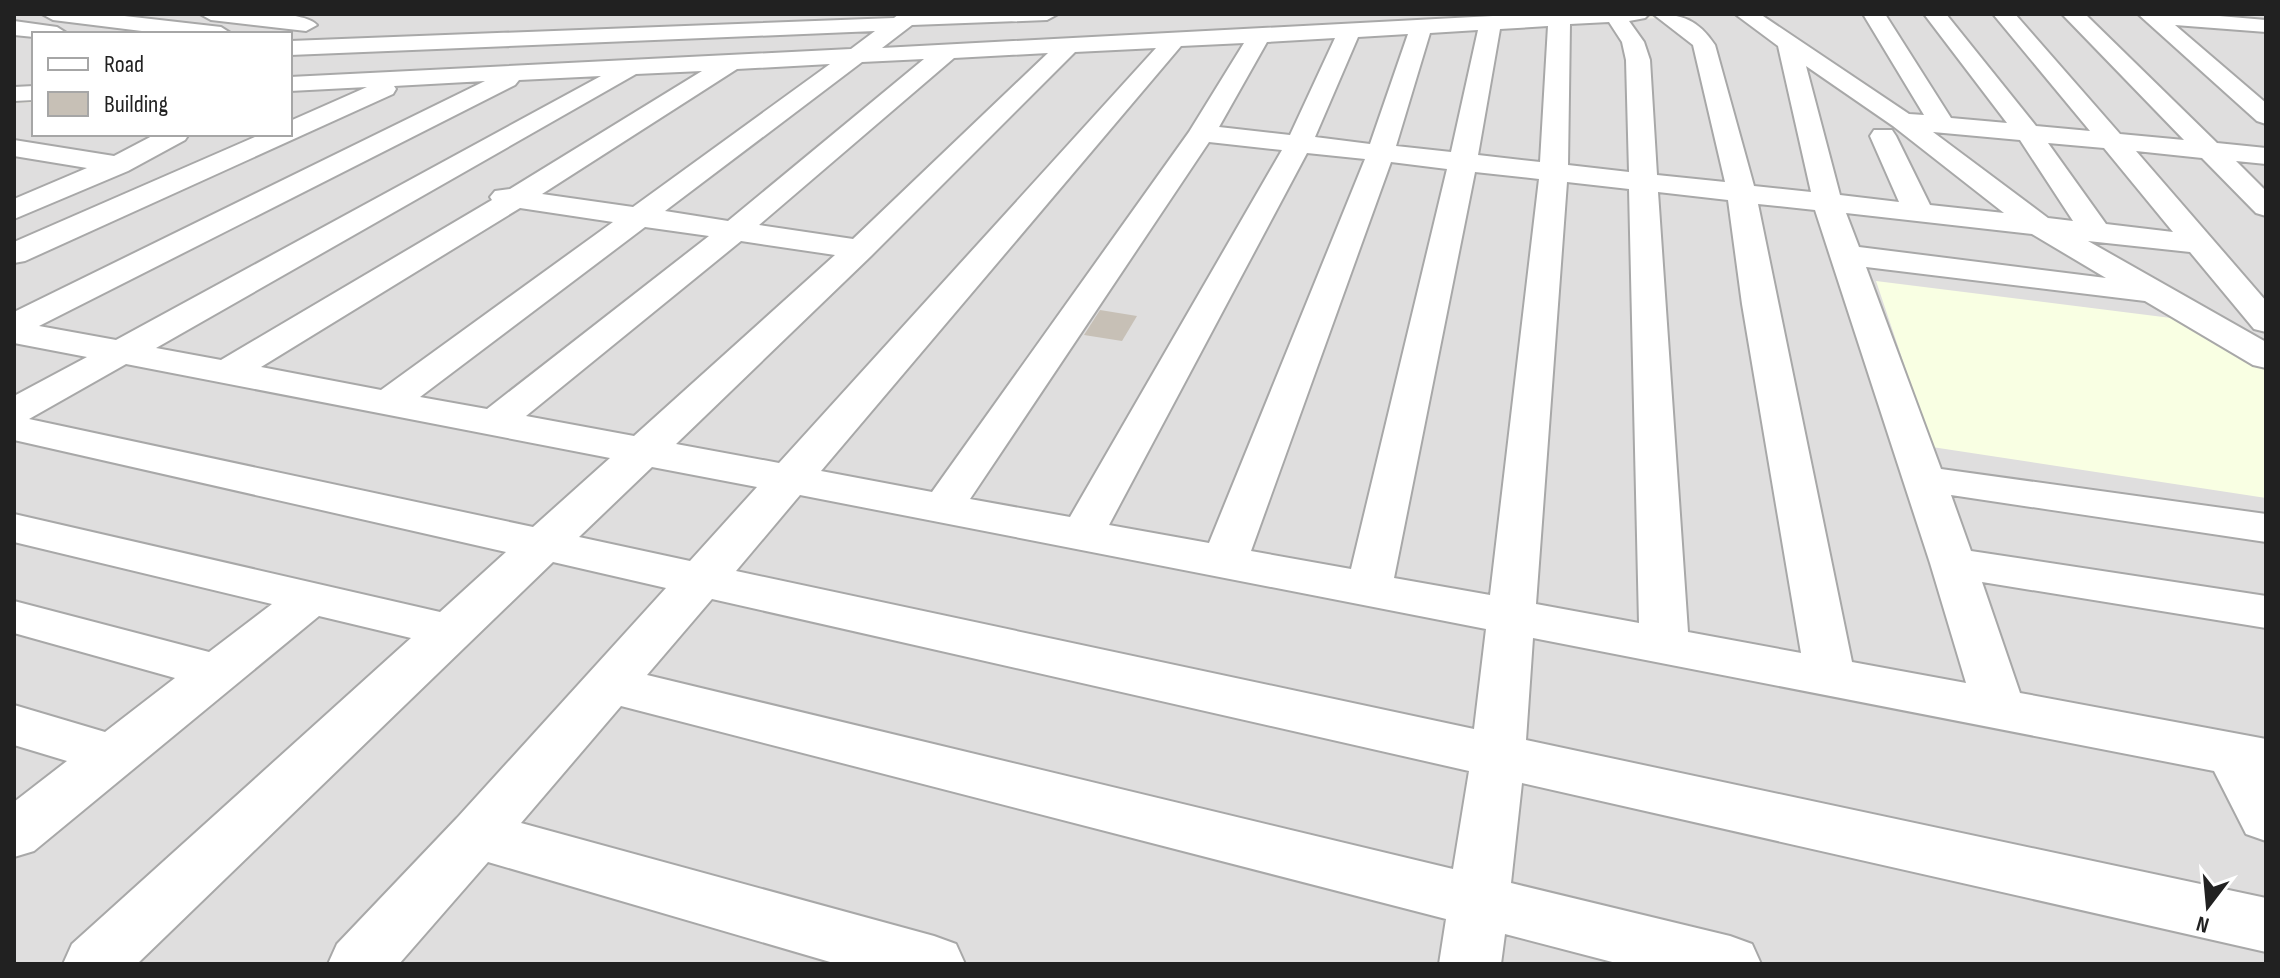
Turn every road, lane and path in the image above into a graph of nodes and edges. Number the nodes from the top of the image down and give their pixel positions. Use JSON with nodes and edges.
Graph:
{"nodes":[{"id":1,"x":53,"y":14,"type":"edge"},
{"id":2,"x":211,"y":14,"type":"edge"},
{"id":3,"x":614,"y":14,"type":"edge"},
{"id":4,"x":707,"y":14,"type":"edge"},
{"id":5,"x":1664,"y":14,"type":"edge"},
{"id":6,"x":1746,"y":14,"type":"edge"},
{"id":7,"x":1874,"y":14,"type":"edge"},
{"id":8,"x":1935,"y":14,"type":"edge"},
{"id":9,"x":2004,"y":14,"type":"edge"},
{"id":10,"x":2073,"y":14,"type":"edge"},
{"id":11,"x":2227,"y":14,"type":"edge"},
{"id":12,"x":1627,"y":15,"type":"edge"},
{"id":13,"x":2151,"y":16,"type":"edge"},
{"id":14,"x":1572,"y":17,"type":"edge"},
{"id":15,"x":905,"y":19,"type":"edge"},
{"id":16,"x":405,"y":20,"type":"dead end"},
{"id":17,"x":475,"y":20,"type":"dead end"},
{"id":18,"x":1490,"y":24,"type":"junction"},
{"id":19,"x":1250,"y":25,"type":"edge"},
{"id":20,"x":2257,"y":25,"type":"edge"},
{"id":21,"x":836,"y":26,"type":"junction"},
{"id":22,"x":1332,"y":26,"type":"edge"},
{"id":23,"x":14,"y":28,"type":"edge"},
{"id":24,"x":1421,"y":28,"type":"junction"},
{"id":25,"x":553,"y":30,"type":"edge"},
{"id":26,"x":1058,"y":30,"type":"edge"},
{"id":27,"x":43,"y":32,"type":"edge"},
{"id":28,"x":204,"y":32,"type":"edge"},
{"id":29,"x":289,"y":32,"type":"edge"},
{"id":30,"x":2174,"y":35,"type":"junction"},
{"id":31,"x":1174,"y":41,"type":"junction"},
{"id":32,"x":1788,"y":41,"type":"junction"},
{"id":33,"x":420,"y":43,"type":"junction"},
{"id":34,"x":339,"y":47,"type":"junction"},
{"id":35,"x":292,"y":48,"type":"edge"},
{"id":36,"x":948,"y":51,"type":"junction"},
{"id":37,"x":856,"y":56,"type":"junction"},
{"id":38,"x":733,"y":61,"type":"junction"},
{"id":39,"x":632,"y":67,"type":"junction"},
{"id":40,"x":2213,"y":70,"type":"junction"},
{"id":41,"x":521,"y":73,"type":"junction"},
{"id":42,"x":2253,"y":74,"type":"dead end"},
{"id":43,"x":407,"y":79,"type":"junction"},
{"id":44,"x":292,"y":84,"type":"edge"},
{"id":45,"x":2266,"y":116,"type":"edge"},
{"id":46,"x":1942,"y":124,"type":"junction"},
{"id":47,"x":1892,"y":128,"type":"junction"},
{"id":48,"x":292,"y":130,"type":"edge"},
{"id":49,"x":1202,"y":133,"type":"junction"},
{"id":50,"x":2028,"y":133,"type":"junction"},
{"id":51,"x":172,"y":136,"type":"edge"},
{"id":52,"x":280,"y":136,"type":"edge"},
{"id":53,"x":2112,"y":141,"type":"junction"},
{"id":54,"x":1299,"y":143,"type":"junction"},
{"id":55,"x":14,"y":148,"type":"edge"},
{"id":56,"x":2211,"y":151,"type":"junction"},
{"id":57,"x":1381,"y":152,"type":"junction"},
{"id":58,"x":2266,"y":156,"type":"edge"},
{"id":59,"x":1463,"y":161,"type":"junction"},
{"id":60,"x":118,"y":165,"type":"junction"},
{"id":61,"x":1554,"y":170,"type":"junction"},
{"id":62,"x":1643,"y":180,"type":"junction"},
{"id":63,"x":419,"y":186,"type":"junction"},
{"id":64,"x":1741,"y":191,"type":"junction"},
{"id":65,"x":14,"y":193,"type":"edge"},
{"id":66,"x":43,"y":198,"type":"junction"},
{"id":67,"x":514,"y":199,"type":"junction"},
{"id":68,"x":1827,"y":201,"type":"junction"},
{"id":69,"x":2266,"y":207,"type":"edge"},
{"id":70,"x":14,"y":210,"type":"edge"},
{"id":71,"x":1918,"y":211,"type":"junction"},
{"id":72,"x":638,"y":217,"type":"junction"},
{"id":73,"x":2038,"y":225,"type":"junction"},
{"id":74,"x":734,"y":231,"type":"junction"},
{"id":75,"x":2096,"y":232,"type":"junction"},
{"id":76,"x":2200,"y":244,"type":"junction"},
{"id":77,"x":860,"y":249,"type":"junction"},
{"id":78,"x":14,"y":254,"type":"edge"},
{"id":79,"x":1846,"y":255,"type":"junction"},
{"id":80,"x":2160,"y":295,"type":"junction"},
{"id":81,"x":2266,"y":322,"type":"edge"},
{"id":82,"x":14,"y":325,"type":"edge"},
{"id":83,"x":14,"y":332,"type":"edge"},
{"id":84,"x":2250,"y":340,"type":"edge"},
{"id":85,"x":120,"y":352,"type":"junction"},
{"id":86,"x":2266,"y":357,"type":"edge"},
{"id":87,"x":227,"y":372,"type":"junction"},
{"id":88,"x":387,"y":403,"type":"junction"},
{"id":89,"x":14,"y":412,"type":"edge"},
{"id":90,"x":494,"y":423,"type":"junction"},
{"id":91,"x":14,"y":428,"type":"edge"},
{"id":92,"x":642,"y":451,"type":"junction"},
{"id":93,"x":788,"y":479,"type":"junction"},
{"id":94,"x":1924,"y":479,"type":"junction"},
{"id":95,"x":943,"y":506,"type":"junction"},
{"id":96,"x":14,"y":528,"type":"edge"},
{"id":97,"x":2266,"y":528,"type":"edge"},
{"id":98,"x":1082,"y":534,"type":"junction"},
{"id":99,"x":542,"y":545,"type":"junction"},
{"id":100,"x":1224,"y":562,"type":"junction"},
{"id":101,"x":1953,"y":563,"type":"junction"},
{"id":102,"x":700,"y":580,"type":"junction"},
{"id":103,"x":1369,"y":589,"type":"junction"},
{"id":104,"x":311,"y":598,"type":"junction"},
{"id":105,"x":2266,"y":612,"type":"edge"},
{"id":106,"x":1511,"y":616,"type":"junction"},
{"id":107,"x":14,"y":617,"type":"edge"},
{"id":108,"x":451,"y":631,"type":"junction"},
{"id":109,"x":1664,"y":645,"type":"junction"},
{"id":110,"x":217,"y":672,"type":"junction"},
{"id":111,"x":1830,"y":678,"type":"junction"},
{"id":112,"x":607,"y":684,"type":"junction"},
{"id":113,"x":1999,"y":709,"type":"junction"},
{"id":114,"x":14,"y":725,"type":"edge"},
{"id":115,"x":111,"y":754,"type":"junction"},
{"id":116,"x":1498,"y":755,"type":"junction"},
{"id":117,"x":2249,"y":756,"type":"edge"},
{"id":118,"x":2266,"y":818,"type":"edge"},
{"id":119,"x":14,"y":834,"type":"edge"},
{"id":120,"x":477,"y":835,"type":"junction"},
{"id":121,"x":1479,"y":900,"type":"junction"},
{"id":122,"x":2266,"y":925,"type":"edge"},
{"id":123,"x":94,"y":964,"type":"edge"},
{"id":124,"x":359,"y":964,"type":"edge"},
{"id":125,"x":934,"y":964,"type":"edge"},
{"id":126,"x":1470,"y":964,"type":"edge"},
{"id":127,"x":1730,"y":964,"type":"edge"}],
"edges":[{"from":1,"to":28,"type":"street"},
{"from":2,"to":29,"type":"street"},
{"from":3,"to":25,"type":"street"},
{"from":4,"to":21,"type":"street"},
{"from":5,"to":64,"type":"street"},
{"from":6,"to":32,"type":"street"},
{"from":7,"to":46,"type":"street"},
{"from":8,"to":50,"type":"street"},
{"from":9,"to":53,"type":"street"},
{"from":10,"to":56,"type":"street"},
{"from":11,"to":20,"type":"street"},
{"from":12,"to":14,"type":"street"},
{"from":12,"to":62,"type":"street"},
{"from":13,"to":20,"type":"street"},
{"from":13,"to":30,"type":"street"},
{"from":14,"to":18,"type":"street"},
{"from":14,"to":61,"type":"street"},
{"from":15,"to":21,"type":"street"},
{"from":15,"to":26,"type":"street"},
{"from":15,"to":37,"type":"street"},
{"from":16,"to":34,"type":"street"},
{"from":17,"to":33,"type":"street"},
{"from":18,"to":24,"type":"street"},
{"from":18,"to":59,"type":"street"},
{"from":19,"to":22,"type":"street"},
{"from":19,"to":31,"type":"street"},
{"from":19,"to":49,"type":"street"},
{"from":20,"to":30,"type":"street"},
{"from":21,"to":25,"type":"street"},
{"from":22,"to":24,"type":"street"},
{"from":22,"to":54,"type":"street"},
{"from":23,"to":27,"type":"street"},
{"from":24,"to":57,"type":"street"},
{"from":25,"to":33,"type":"street"},
{"from":25,"to":41,"type":"street"},
{"from":26,"to":31,"type":"street"},
{"from":26,"to":36,"type":"street"},
{"from":26,"to":77,"type":"street"},
{"from":30,"to":40,"type":"street"},
{"from":31,"to":93,"type":"street"},
{"from":32,"to":47,"type":"street"},
{"from":32,"to":68,"type":"street"},
{"from":33,"to":34,"type":"street"},
{"from":34,"to":35,"type":"street"},
{"from":36,"to":37,"type":"street"},
{"from":36,"to":74,"type":"street"},
{"from":37,"to":38,"type":"street"},
{"from":37,"to":72,"type":"street"},
{"from":38,"to":39,"type":"street"},
{"from":38,"to":67,"type":"street"},
{"from":39,"to":41,"type":"street"},
{"from":39,"to":63,"type":"street"},
{"from":40,"to":42,"type":"street"},
{"from":40,"to":45,"type":"street"},
{"from":41,"to":43,"type":"street"},
{"from":41,"to":82,"type":"street"},
{"from":43,"to":44,"type":"street"},
{"from":43,"to":48,"type":"street"},
{"from":46,"to":47,"type":"street"},
{"from":46,"to":50,"type":"street"},
{"from":47,"to":71,"type":"street"},
{"from":47,"to":73,"type":"street"},
{"from":49,"to":54,"type":"street"},
{"from":49,"to":95,"type":"street"},
{"from":50,"to":53,"type":"street"},
{"from":50,"to":75,"type":"street"},
{"from":51,"to":60,"type":"street"},
{"from":52,"to":78,"type":"street"},
{"from":53,"to":56,"type":"street"},
{"from":53,"to":76,"type":"street"},
{"from":54,"to":57,"type":"street"},
{"from":54,"to":98,"type":"street"},
{"from":55,"to":60,"type":"street"},
{"from":56,"to":58,"type":"street"},
{"from":56,"to":69,"type":"street"},
{"from":57,"to":59,"type":"street"},
{"from":57,"to":100,"type":"street"},
{"from":59,"to":61,"type":"street"},
{"from":59,"to":103,"type":"street"},
{"from":60,"to":66,"type":"street"},
{"from":61,"to":62,"type":"street"},
{"from":61,"to":106,"type":"street"},
{"from":62,"to":64,"type":"street"},
{"from":62,"to":109,"type":"street"},
{"from":63,"to":67,"type":"street"},
{"from":63,"to":85,"type":"street"},
{"from":64,"to":68,"type":"street"},
{"from":64,"to":111,"type":"street"},
{"from":65,"to":66,"type":"street"},
{"from":66,"to":70,"type":"street"},
{"from":67,"to":72,"type":"street"},
{"from":67,"to":87,"type":"street"},
{"from":68,"to":71,"type":"street"},
{"from":68,"to":79,"type":"street"},
{"from":71,"to":73,"type":"street"},
{"from":72,"to":74,"type":"street"},
{"from":72,"to":88,"type":"street"},
{"from":73,"to":75,"type":"street"},
{"from":73,"to":80,"type":"street"},
{"from":74,"to":77,"type":"street"},
{"from":74,"to":90,"type":"street"},
{"from":75,"to":76,"type":"street"},
{"from":76,"to":81,"type":"street"},
{"from":77,"to":92,"type":"street"},
{"from":79,"to":80,"type":"street"},
{"from":79,"to":94,"type":"street"},
{"from":80,"to":84,"type":"street"},
{"from":83,"to":85,"type":"street"},
{"from":84,"to":86,"type":"street"},
{"from":85,"to":87,"type":"street"},
{"from":85,"to":89,"type":"street"},
{"from":87,"to":88,"type":"street"},
{"from":88,"to":90,"type":"street"},
{"from":90,"to":92,"type":"street"},
{"from":91,"to":99,"type":"street"},
{"from":92,"to":93,"type":"street"},
{"from":92,"to":99,"type":"street"},
{"from":93,"to":95,"type":"street"},
{"from":93,"to":102,"type":"street"},
{"from":94,"to":97,"type":"street"},
{"from":94,"to":101,"type":"street"},
{"from":95,"to":98,"type":"street"},
{"from":96,"to":104,"type":"street"},
{"from":98,"to":100,"type":"street"},
{"from":99,"to":102,"type":"street"},
{"from":99,"to":108,"type":"street"},
{"from":100,"to":103,"type":"street"},
{"from":101,"to":105,"type":"street"},
{"from":101,"to":113,"type":"street"},
{"from":102,"to":112,"type":"street"},
{"from":102,"to":116,"type":"street"},
{"from":103,"to":106,"type":"street"},
{"from":104,"to":108,"type":"street"},
{"from":104,"to":110,"type":"street"},
{"from":106,"to":109,"type":"street"},
{"from":106,"to":116,"type":"street"},
{"from":107,"to":110,"type":"street"},
{"from":108,"to":123,"type":"street"},
{"from":109,"to":111,"type":"street"},
{"from":110,"to":115,"type":"street"},
{"from":111,"to":113,"type":"street"},
{"from":112,"to":120,"type":"street"},
{"from":112,"to":121,"type":"street"},
{"from":113,"to":117,"type":"street"},
{"from":114,"to":115,"type":"street"},
{"from":115,"to":119,"type":"street"},
{"from":116,"to":121,"type":"street"},
{"from":116,"to":122,"type":"street"},
{"from":117,"to":118,"type":"street"},
{"from":120,"to":124,"type":"street"},
{"from":120,"to":125,"type":"street"},
{"from":121,"to":126,"type":"street"},
{"from":121,"to":127,"type":"street"}]}
